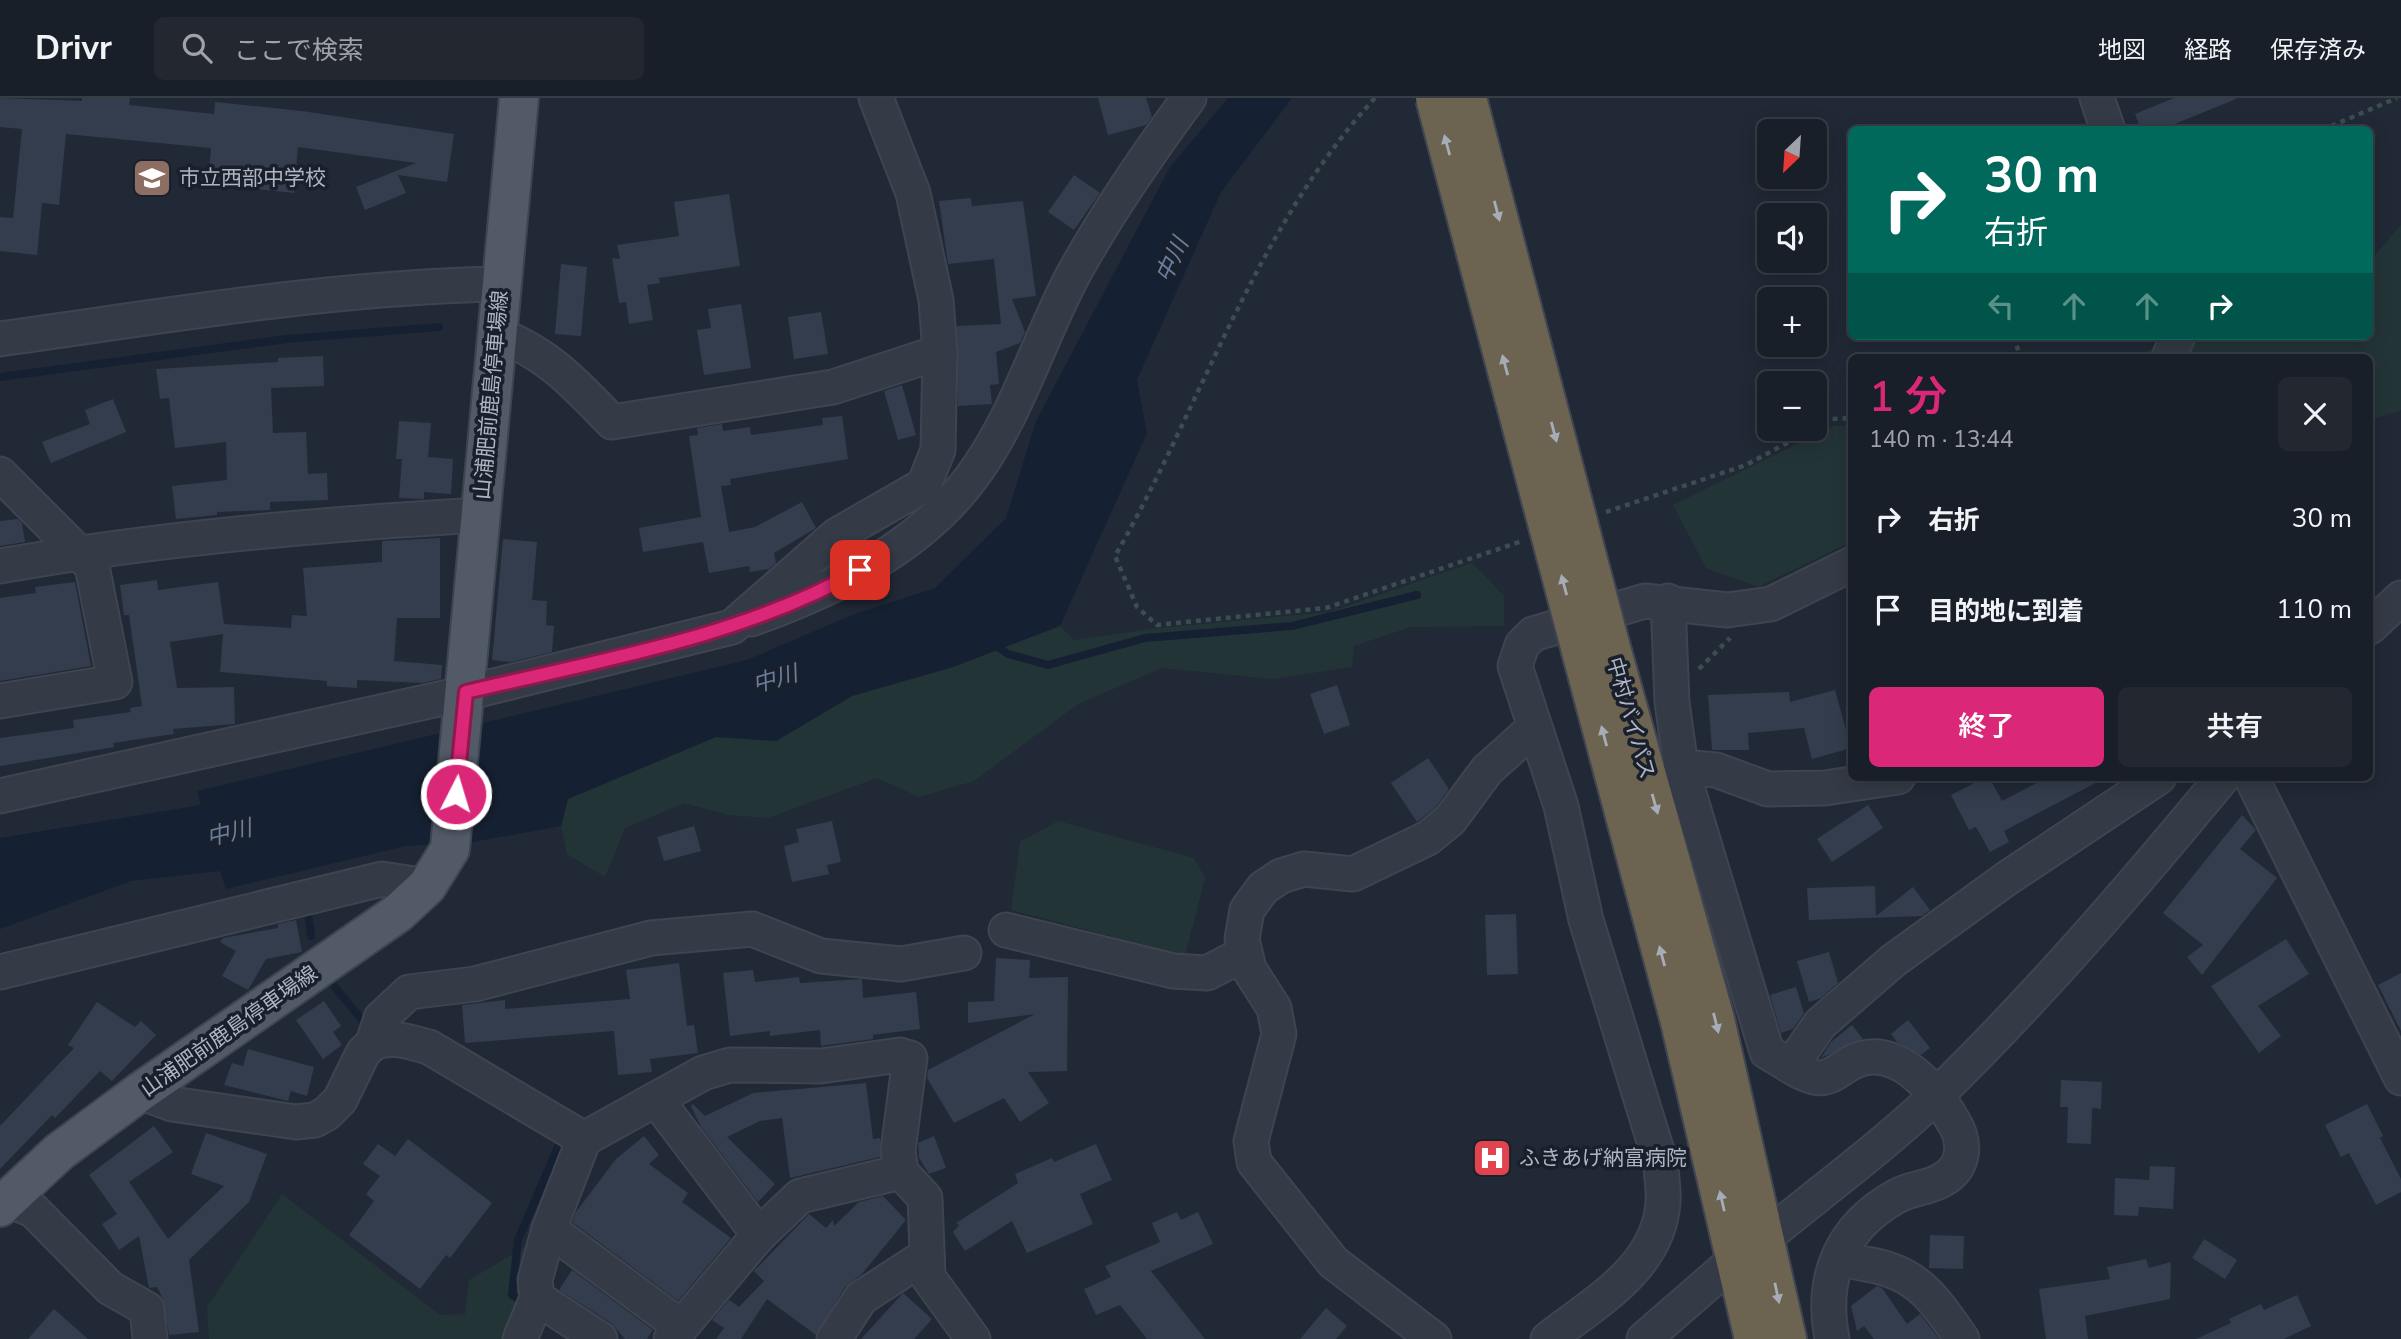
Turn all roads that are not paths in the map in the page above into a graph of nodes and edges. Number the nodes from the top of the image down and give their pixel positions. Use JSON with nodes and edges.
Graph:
{"nodes":[{"id":1,"x":519,"y":98,"type":"edge"},
{"id":2,"x":876,"y":98,"type":"edge"},
{"id":3,"x":1189,"y":98,"type":"edge"},
{"id":4,"x":1434,"y":98,"type":"edge"},
{"id":5,"x":1467,"y":98,"type":"edge"},
{"id":6,"x":2097,"y":98,"type":"edge"},
{"id":7,"x":2107,"y":126,"type":"edge"},
{"id":8,"x":500,"y":284,"type":"junction"},
{"id":9,"x":496,"y":334,"type":"junction"},
{"id":10,"x":0,"y":339,"type":"edge"},
{"id":11,"x":940,"y":352,"type":"junction"},
{"id":12,"x":0,"y":474,"type":"edge"},
{"id":13,"x":936,"y":495,"type":"junction"},
{"id":14,"x":481,"y":515,"type":"junction"},
{"id":15,"x":78,"y":552,"type":"junction"},
{"id":16,"x":0,"y":566,"type":"edge"},
{"id":17,"x":1848,"y":566,"type":"edge"},
{"id":18,"x":2401,"y":598,"type":"edge"},
{"id":19,"x":1668,"y":601,"type":"junction"},
{"id":20,"x":2373,"y":623,"type":"edge"},
{"id":21,"x":1595,"y":647,"type":"junction"},
{"id":22,"x":466,"y":692,"type":"junction"},
{"id":23,"x":0,"y":701,"type":"edge"},
{"id":24,"x":1534,"y":728,"type":"junction"},
{"id":25,"x":1681,"y":767,"type":"junction"},
{"id":26,"x":1871,"y":781,"type":"edge"},
{"id":27,"x":2153,"y":781,"type":"edge"},
{"id":28,"x":2220,"y":781,"type":"edge"},
{"id":29,"x":2253,"y":781,"type":"edge"},
{"id":30,"x":0,"y":796,"type":"edge"},
{"id":31,"x":427,"y":886,"type":"junction"},
{"id":32,"x":1006,"y":930,"type":"dead end"},
{"id":33,"x":964,"y":953,"type":"dead end"},
{"id":34,"x":1244,"y":954,"type":"junction"},
{"id":35,"x":0,"y":972,"type":"edge"},
{"id":36,"x":373,"y":1043,"type":"junction"},
{"id":37,"x":1791,"y":1066,"type":"junction"},
{"id":38,"x":2401,"y":1078,"type":"edge"},
{"id":39,"x":140,"y":1092,"type":"junction"},
{"id":40,"x":1938,"y":1094,"type":"junction"},
{"id":41,"x":656,"y":1099,"type":"junction"},
{"id":42,"x":584,"y":1139,"type":"junction"},
{"id":43,"x":901,"y":1172,"type":"junction"},
{"id":44,"x":2,"y":1201,"type":"edge"},
{"id":45,"x":549,"y":1228,"type":"junction"},
{"id":46,"x":759,"y":1235,"type":"junction"},
{"id":47,"x":1750,"y":1248,"type":"junction"},
{"id":48,"x":927,"y":1255,"type":"junction"},
{"id":49,"x":1840,"y":1256,"type":"junction"},
{"id":50,"x":537,"y":1298,"type":"junction"},
{"id":51,"x":676,"y":1332,"type":"edge"},
{"id":52,"x":150,"y":1339,"type":"edge"},
{"id":53,"x":520,"y":1339,"type":"edge"},
{"id":54,"x":600,"y":1339,"type":"edge"},
{"id":55,"x":834,"y":1339,"type":"edge"},
{"id":56,"x":973,"y":1339,"type":"edge"},
{"id":57,"x":1434,"y":1339,"type":"edge"},
{"id":58,"x":1548,"y":1339,"type":"edge"},
{"id":59,"x":1644,"y":1339,"type":"edge"},
{"id":60,"x":1754,"y":1339,"type":"edge"},
{"id":61,"x":1787,"y":1339,"type":"edge"},
{"id":62,"x":1832,"y":1339,"type":"edge"},
{"id":63,"x":1962,"y":1339,"type":"edge"}],
"edges":[{"from":1,"to":8,"type":"main road","name":"山浦肥前鹿島停車場線"},
{"from":2,"to":11,"type":"street"},
{"from":3,"to":13,"type":"street"},
{"from":21,"to":4,"type":"highway","name":"中村バイパス","one_way":true,"bridge":true},
{"from":5,"to":21,"type":"highway","name":"中村バイパス","one_way":true,"bridge":true},
{"from":6,"to":7,"type":"street"},
{"from":8,"to":9,"type":"main road","name":"山浦肥前鹿島停車場線"},
{"from":8,"to":10,"type":"street"},
{"from":9,"to":11,"type":"street"},
{"from":9,"to":14,"type":"main road","name":"山浦肥前鹿島停車場線"},
{"from":11,"to":13,"type":"street"},
{"from":12,"to":15,"type":"street"},
{"from":13,"to":22,"type":"street"},
{"from":14,"to":15,"type":"street"},
{"from":14,"to":22,"type":"main road","name":"山浦肥前鹿島停車場線"},
{"from":15,"to":16,"type":"street"},
{"from":15,"to":23,"type":"street"},
{"from":17,"to":19,"type":"street"},
{"from":18,"to":20,"type":"street"},
{"from":19,"to":24,"type":"street"},
{"from":19,"to":25,"type":"street"},
{"from":21,"to":47,"type":"highway","name":"中村バイパス"},
{"from":22,"to":30,"type":"street"},
{"from":22,"to":31,"type":"main road","name":"山浦肥前鹿島停車場線"},
{"from":24,"to":34,"type":"street"},
{"from":24,"to":58,"type":"street"},
{"from":25,"to":26,"type":"street"},
{"from":25,"to":37,"type":"street"},
{"from":27,"to":37,"type":"street"},
{"from":28,"to":40,"type":"street"},
{"from":29,"to":38,"type":"street"},
{"from":31,"to":35,"type":"street"},
{"from":31,"to":39,"type":"main road","name":"山浦肥前鹿島停車場線"},
{"from":32,"to":34,"type":"street"},
{"from":33,"to":36,"type":"street"},
{"from":34,"to":57,"type":"street"},
{"from":36,"to":39,"type":"street"},
{"from":36,"to":42,"type":"street"},
{"from":37,"to":40,"type":"street"},
{"from":39,"to":44,"type":"main road","name":"山浦肥前鹿島停車場線"},
{"from":40,"to":47,"type":"street"},
{"from":40,"to":49,"type":"street"},
{"from":41,"to":42,"type":"street"},
{"from":41,"to":43,"type":"street"},
{"from":41,"to":46,"type":"street"},
{"from":42,"to":45,"type":"street"},
{"from":43,"to":46,"type":"street"},
{"from":43,"to":48,"type":"street"},
{"from":44,"to":52,"type":"street"},
{"from":45,"to":50,"type":"street"},
{"from":45,"to":51,"type":"street"},
{"from":46,"to":51,"type":"street"},
{"from":47,"to":59,"type":"street"},
{"from":47,"to":60,"type":"highway","name":"中村バイパス"},
{"from":47,"to":61,"type":"highway","name":"中村バイパス","one_way":true},
{"from":48,"to":55,"type":"street"},
{"from":48,"to":56,"type":"street"},
{"from":49,"to":62,"type":"street"},
{"from":49,"to":63,"type":"street"},
{"from":50,"to":53,"type":"street"},
{"from":50,"to":54,"type":"street"}]}
